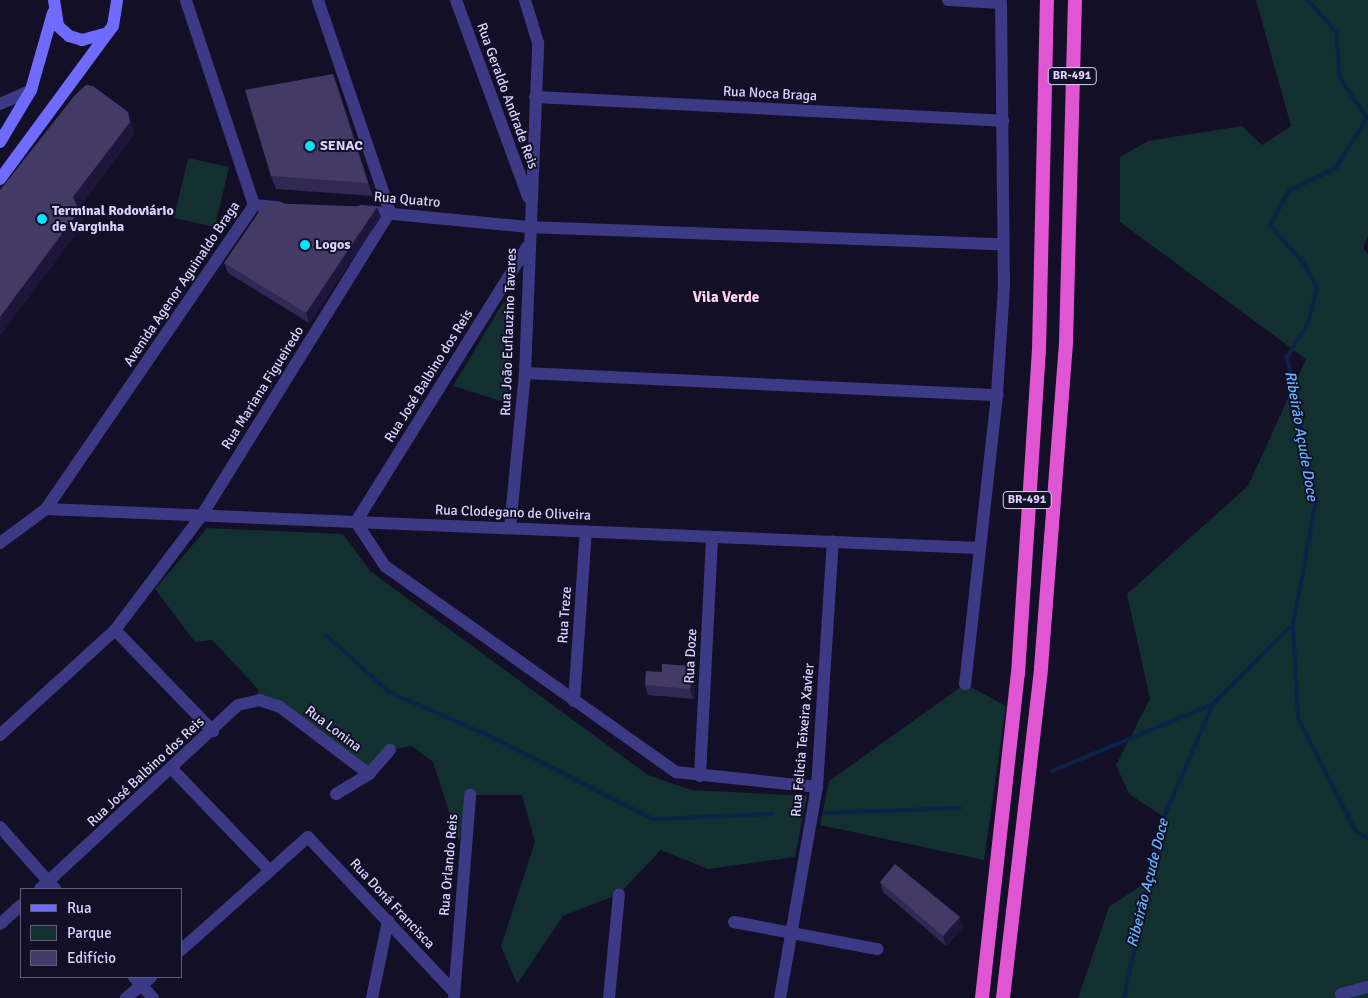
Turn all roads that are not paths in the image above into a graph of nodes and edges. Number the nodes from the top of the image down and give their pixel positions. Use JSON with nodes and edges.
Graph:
{"nodes":[{"id":1,"x":117,"y":0,"type":"edge"},
{"id":2,"x":186,"y":0,"type":"edge"},
{"id":3,"x":318,"y":0,"type":"edge"},
{"id":4,"x":456,"y":0,"type":"edge"},
{"id":5,"x":526,"y":0,"type":"edge"},
{"id":6,"x":948,"y":0,"type":"edge"},
{"id":7,"x":1047,"y":0,"type":"edge"},
{"id":8,"x":1075,"y":0,"type":"edge"},
{"id":9,"x":53,"y":6,"type":"edge"},
{"id":10,"x":108,"y":31,"type":"junction"},
{"id":11,"x":30,"y":90,"type":"junction"},
{"id":12,"x":535,"y":97,"type":"junction"},
{"id":13,"x":0,"y":104,"type":"edge"},
{"id":14,"x":1003,"y":121,"type":"junction"},
{"id":15,"x":2,"y":133,"type":"edge"},
{"id":16,"x":0,"y":179,"type":"edge"},
{"id":17,"x":530,"y":203,"type":"junction"},
{"id":18,"x":254,"y":205,"type":"junction"},
{"id":19,"x":293,"y":207,"type":"edge"},
{"id":20,"x":351,"y":210,"type":"edge"},
{"id":21,"x":390,"y":212,"type":"junction"},
{"id":22,"x":528,"y":227,"type":"junction"},
{"id":23,"x":1000,"y":244,"type":"junction"},
{"id":24,"x":527,"y":247,"type":"junction"},
{"id":25,"x":526,"y":373,"type":"junction"},
{"id":26,"x":997,"y":395,"type":"junction"},
{"id":27,"x":46,"y":509,"type":"junction"},
{"id":28,"x":202,"y":515,"type":"junction"},
{"id":29,"x":356,"y":522,"type":"junction"},
{"id":30,"x":510,"y":528,"type":"junction"},
{"id":31,"x":586,"y":531,"type":"junction"},
{"id":32,"x":712,"y":536,"type":"junction"},
{"id":33,"x":2,"y":538,"type":"edge"},
{"id":34,"x":833,"y":542,"type":"junction"},
{"id":35,"x":978,"y":548,"type":"junction"},
{"id":36,"x":115,"y":630,"type":"junction"},
{"id":37,"x":965,"y":684,"type":"dead end"},
{"id":38,"x":574,"y":701,"type":"junction"},
{"id":39,"x":280,"y":707,"type":"joint"},
{"id":40,"x":212,"y":731,"type":"junction"},
{"id":41,"x":0,"y":735,"type":"edge"},
{"id":42,"x":390,"y":750,"type":"dead end"},
{"id":43,"x":172,"y":769,"type":"junction"},
{"id":44,"x":369,"y":774,"type":"junction"},
{"id":45,"x":700,"y":776,"type":"junction"},
{"id":46,"x":817,"y":787,"type":"junction"},
{"id":47,"x":336,"y":794,"type":"dead end"},
{"id":48,"x":470,"y":795,"type":"dead end"},
{"id":49,"x":0,"y":827,"type":"edge"},
{"id":50,"x":270,"y":871,"type":"junction"},
{"id":51,"x":47,"y":887,"type":"edge"},
{"id":52,"x":619,"y":894,"type":"dead end"},
{"id":53,"x":20,"y":906,"type":"edge"},
{"id":54,"x":388,"y":921,"type":"junction"},
{"id":55,"x":734,"y":922,"type":"dead end"},
{"id":56,"x":0,"y":924,"type":"edge"},
{"id":57,"x":793,"y":934,"type":"junction"},
{"id":58,"x":182,"y":949,"type":"edge"},
{"id":59,"x":877,"y":949,"type":"dead end"},
{"id":60,"x":142,"y":980,"type":"edge"},
{"id":61,"x":1368,"y":986,"type":"edge"},
{"id":62,"x":1341,"y":994,"type":"dead end"},
{"id":63,"x":454,"y":995,"type":"edge"},
{"id":64,"x":126,"y":998,"type":"edge"},
{"id":65,"x":153,"y":998,"type":"edge"},
{"id":66,"x":372,"y":998,"type":"edge"},
{"id":67,"x":610,"y":998,"type":"edge"},
{"id":68,"x":780,"y":998,"type":"edge"},
{"id":69,"x":982,"y":998,"type":"edge"},
{"id":70,"x":1003,"y":998,"type":"edge"}],
"edges":[{"from":1,"to":10,"type":"main road"},
{"from":2,"to":18,"type":"street","name":"Avenida Agenor Aguinaldo Braga"},
{"from":3,"to":21,"type":"street"},
{"from":4,"to":17,"type":"street","name":"Rua Geraldo Andrade Reis"},
{"from":5,"to":12,"type":"street","name":"Rua João Euflauzino Tavares"},
{"from":6,"to":14,"type":"street"},
{"from":7,"to":69,"type":"highway","number":"BR-491"},
{"from":8,"to":70,"type":"highway","number":"BR-491"},
{"from":9,"to":10,"type":"main road"},
{"from":9,"to":11,"type":"main road"},
{"from":10,"to":16,"type":"main road"},
{"from":11,"to":13,"type":"street"},
{"from":11,"to":15,"type":"main road"},
{"from":12,"to":14,"type":"street","name":"Rua Noca Braga"},
{"from":12,"to":17,"type":"street","name":"Rua João Euflauzino Tavares"},
{"from":14,"to":23,"type":"street"},
{"from":17,"to":22,"type":"street","name":"Rua João Euflauzino Tavares"},
{"from":18,"to":19,"type":"street"},
{"from":18,"to":27,"type":"street","name":"Avenida Agenor Aguinaldo Braga"},
{"from":20,"to":21,"type":"street","name":"Rua Quatro"},
{"from":21,"to":22,"type":"street","name":"Rua Quatro"},
{"from":21,"to":28,"type":"street","name":"Rua Mariana Figueiredo"},
{"from":22,"to":23,"type":"street","name":"Rua Quatro"},
{"from":22,"to":24,"type":"street","name":"Rua João Euflauzino Tavares"},
{"from":23,"to":26,"type":"street"},
{"from":24,"to":25,"type":"street","name":"Rua João Euflauzino Tavares"},
{"from":24,"to":29,"type":"street","name":"Rua José Balbino dos Reis"},
{"from":25,"to":26,"type":"street"},
{"from":25,"to":30,"type":"street","name":"Rua João Euflauzino Tavares"},
{"from":26,"to":35,"type":"street"},
{"from":27,"to":28,"type":"street","name":"Rua Clodegano de Oliveira"},
{"from":27,"to":33,"type":"street"},
{"from":28,"to":29,"type":"street","name":"Rua Clodegano de Oliveira"},
{"from":28,"to":36,"type":"street","name":"Rua Mariana Figueiredo"},
{"from":29,"to":30,"type":"street","name":"Rua Clodegano de Oliveira"},
{"from":29,"to":38,"type":"street"},
{"from":30,"to":31,"type":"street","name":"Rua Clodegano de Oliveira"},
{"from":31,"to":32,"type":"street","name":"Rua Clodegano de Oliveira"},
{"from":31,"to":38,"type":"street","name":"Rua Treze"},
{"from":32,"to":34,"type":"street","name":"Rua Clodegano de Oliveira"},
{"from":32,"to":45,"type":"street","name":"Rua Doze"},
{"from":34,"to":35,"type":"street","name":"Rua Clodegano de Oliveira"},
{"from":34,"to":46,"type":"street","name":"Rua Felicia Teixeira Xavier"},
{"from":35,"to":37,"type":"street"},
{"from":36,"to":40,"type":"street"},
{"from":36,"to":41,"type":"street","name":"Rua Mariana Figueiredo"},
{"from":38,"to":45,"type":"street"},
{"from":39,"to":40,"type":"street","name":"Rua José Balbino dos Reis"},
{"from":39,"to":44,"type":"street","name":"Rua Lonina"},
{"from":40,"to":43,"type":"street","name":"Rua José Balbino dos Reis"},
{"from":42,"to":44,"type":"street"},
{"from":43,"to":50,"type":"street"},
{"from":43,"to":51,"type":"street","name":"Rua José Balbino dos Reis"},
{"from":44,"to":47,"type":"street"},
{"from":45,"to":46,"type":"street"},
{"from":46,"to":57,"type":"street","name":"Rua Felicia Teixeira Xavier"},
{"from":48,"to":63,"type":"street","name":"Rua Orlando Reis"},
{"from":49,"to":51,"type":"street"},
{"from":50,"to":54,"type":"street","name":"Rua Doná Francisca"},
{"from":50,"to":58,"type":"street"},
{"from":52,"to":67,"type":"street"},
{"from":53,"to":56,"type":"street"},
{"from":54,"to":63,"type":"street","name":"Rua Doná Francisca"},
{"from":54,"to":66,"type":"street"},
{"from":55,"to":57,"type":"street"},
{"from":57,"to":59,"type":"street"},
{"from":57,"to":68,"type":"street","name":"Rua Felicia Teixeira Xavier"},
{"from":60,"to":64,"type":"street"},
{"from":60,"to":65,"type":"street"},
{"from":61,"to":62,"type":"street"}]}
